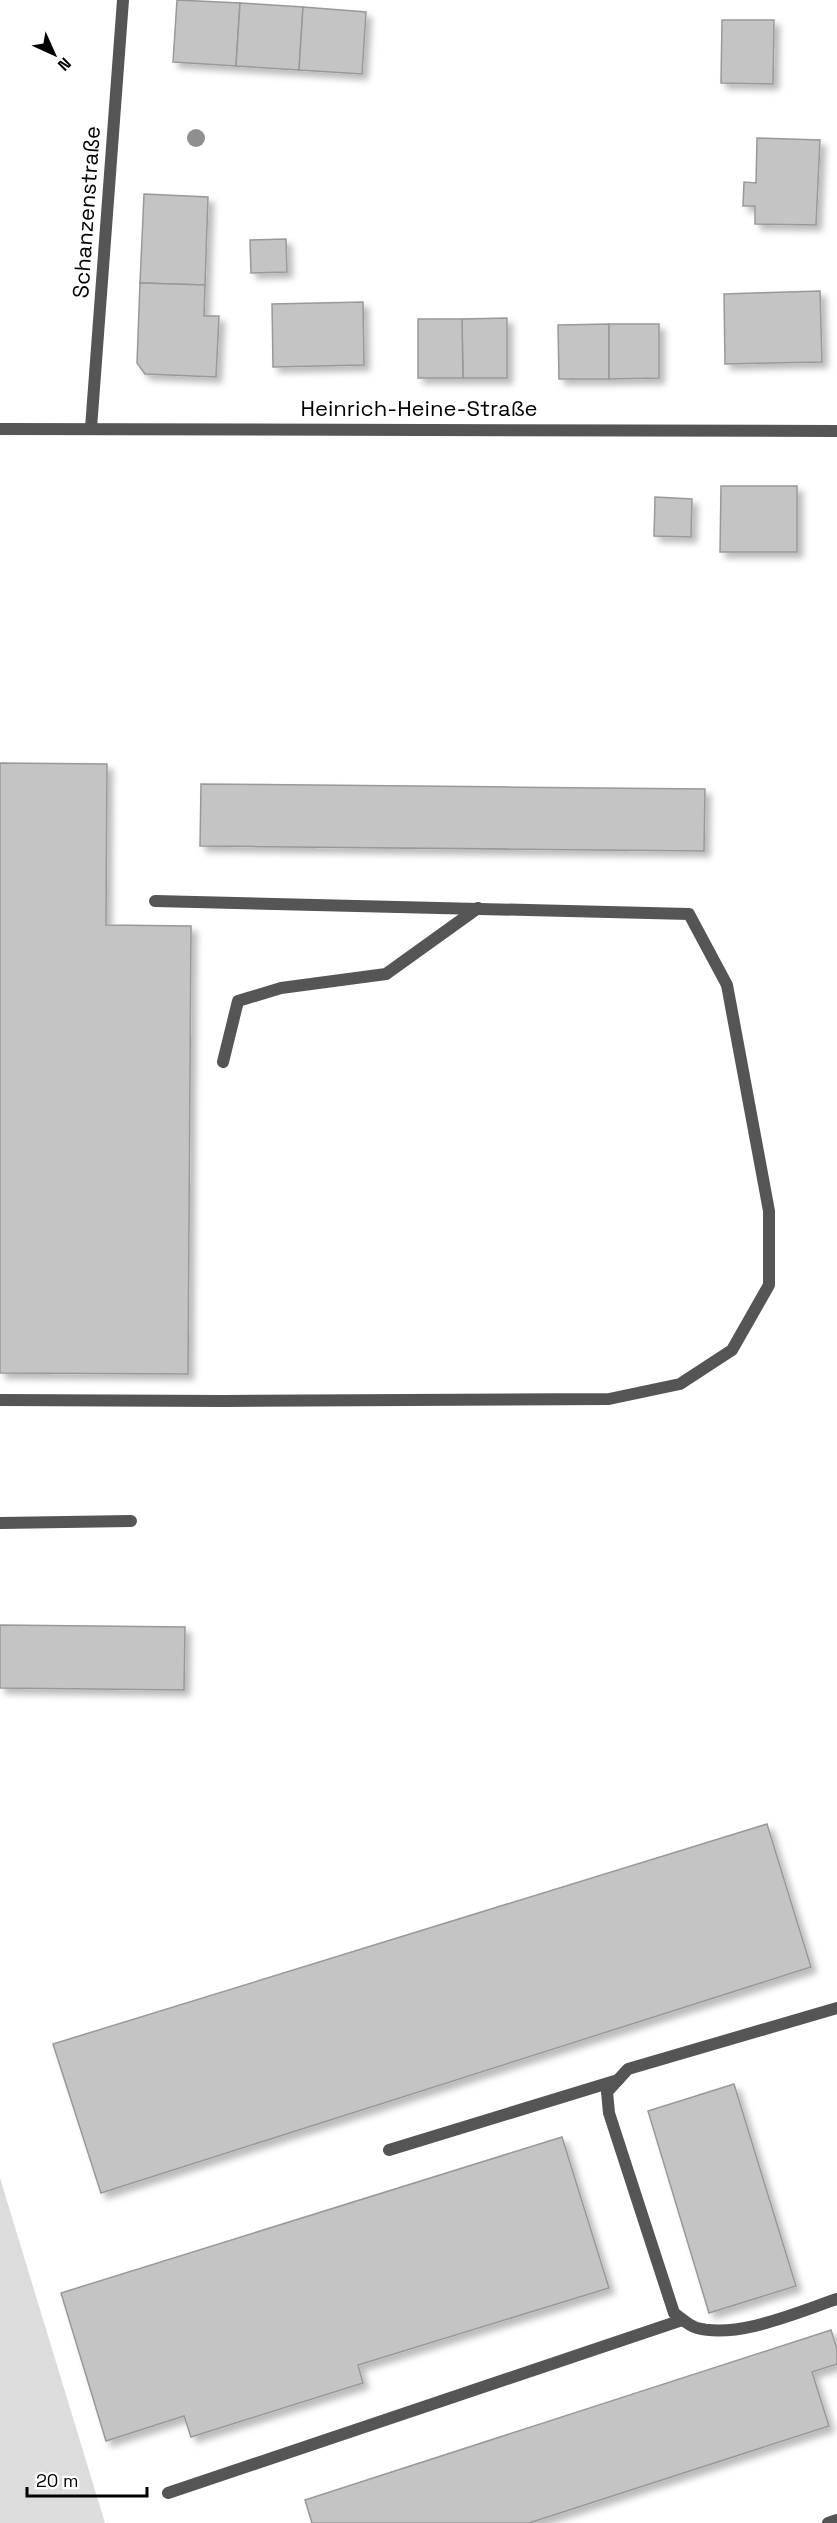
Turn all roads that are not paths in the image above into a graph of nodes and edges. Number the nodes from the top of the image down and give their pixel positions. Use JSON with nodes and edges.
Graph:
{"nodes":[{"id":1,"x":123,"y":0,"type":"edge"},
{"id":2,"x":91,"y":428,"type":"junction"},
{"id":3,"x":0,"y":429,"type":"edge"},
{"id":4,"x":837,"y":431,"type":"edge"},
{"id":5,"x":154,"y":901,"type":"dead end"},
{"id":6,"x":478,"y":908,"type":"junction"},
{"id":7,"x":224,"y":1062,"type":"dead end"},
{"id":8,"x":0,"y":1400,"type":"edge"},
{"id":9,"x":131,"y":1521,"type":"dead end"},
{"id":10,"x":0,"y":1523,"type":"edge"},
{"id":11,"x":837,"y":2008,"type":"edge"},
{"id":12,"x":619,"y":2079,"type":"junction"},
{"id":13,"x":389,"y":2150,"type":"dead end"},
{"id":14,"x":837,"y":2299,"type":"edge"},
{"id":15,"x":682,"y":2320,"type":"junction"},
{"id":16,"x":168,"y":2493,"type":"dead end"},
{"id":17,"x":837,"y":2520,"type":"edge"},
{"id":18,"x":828,"y":2523,"type":"edge"}],
"edges":[{"from":1,"to":2,"type":"street","name":"Schanzenstraße"},
{"from":2,"to":3,"type":"street","name":"Heinrich-Heine-Straße"},
{"from":2,"to":4,"type":"street","name":"Heinrich-Heine-Straße"},
{"from":5,"to":6,"type":"street"},
{"from":6,"to":7,"type":"street"},
{"from":6,"to":8,"type":"street"},
{"from":9,"to":10,"type":"street"},
{"from":11,"to":12,"type":"street"},
{"from":12,"to":13,"type":"street"},
{"from":12,"to":15,"type":"street"},
{"from":14,"to":15,"type":"street"},
{"from":15,"to":16,"type":"street"},
{"from":17,"to":18,"type":"street"}]}
